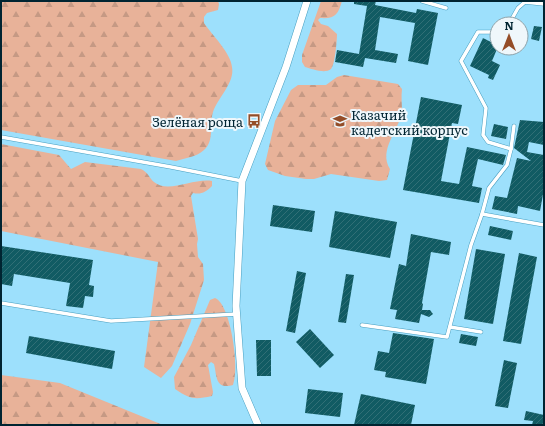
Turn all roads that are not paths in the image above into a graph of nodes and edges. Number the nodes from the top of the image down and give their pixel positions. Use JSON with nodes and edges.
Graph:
{"nodes":[{"id":1,"x":307,"y":1,"type":"edge"},
{"id":2,"x":422,"y":1,"type":"edge"},
{"id":3,"x":544,"y":4,"type":"edge"},
{"id":4,"x":446,"y":8,"type":"dead end"},
{"id":5,"x":514,"y":16,"type":"edge"},
{"id":6,"x":489,"y":32,"type":"edge"},
{"id":7,"x":514,"y":126,"type":"dead end"},
{"id":8,"x":1,"y":137,"type":"edge"},
{"id":9,"x":511,"y":149,"type":"junction"},
{"id":10,"x":242,"y":181,"type":"junction"},
{"id":11,"x":482,"y":214,"type":"junction"},
{"id":12,"x":544,"y":225,"type":"edge"},
{"id":13,"x":1,"y":303,"type":"edge"},
{"id":14,"x":237,"y":314,"type":"junction"},
{"id":15,"x":362,"y":325,"type":"dead end"},
{"id":16,"x":450,"y":326,"type":"junction"},
{"id":17,"x":481,"y":332,"type":"dead end"},
{"id":18,"x":258,"y":425,"type":"edge"}],
"edges":[{"from":1,"to":10,"type":"street"},
{"from":2,"to":4,"type":"lane"},
{"from":3,"to":5,"type":"lane"},
{"from":6,"to":9,"type":"lane"},
{"from":7,"to":9,"type":"lane"},
{"from":8,"to":10,"type":"lane"},
{"from":9,"to":11,"type":"lane"},
{"from":10,"to":14,"type":"street"},
{"from":11,"to":12,"type":"lane"},
{"from":11,"to":16,"type":"lane"},
{"from":13,"to":14,"type":"lane"},
{"from":14,"to":18,"type":"street"},
{"from":15,"to":16,"type":"lane"},
{"from":16,"to":17,"type":"lane"}]}
